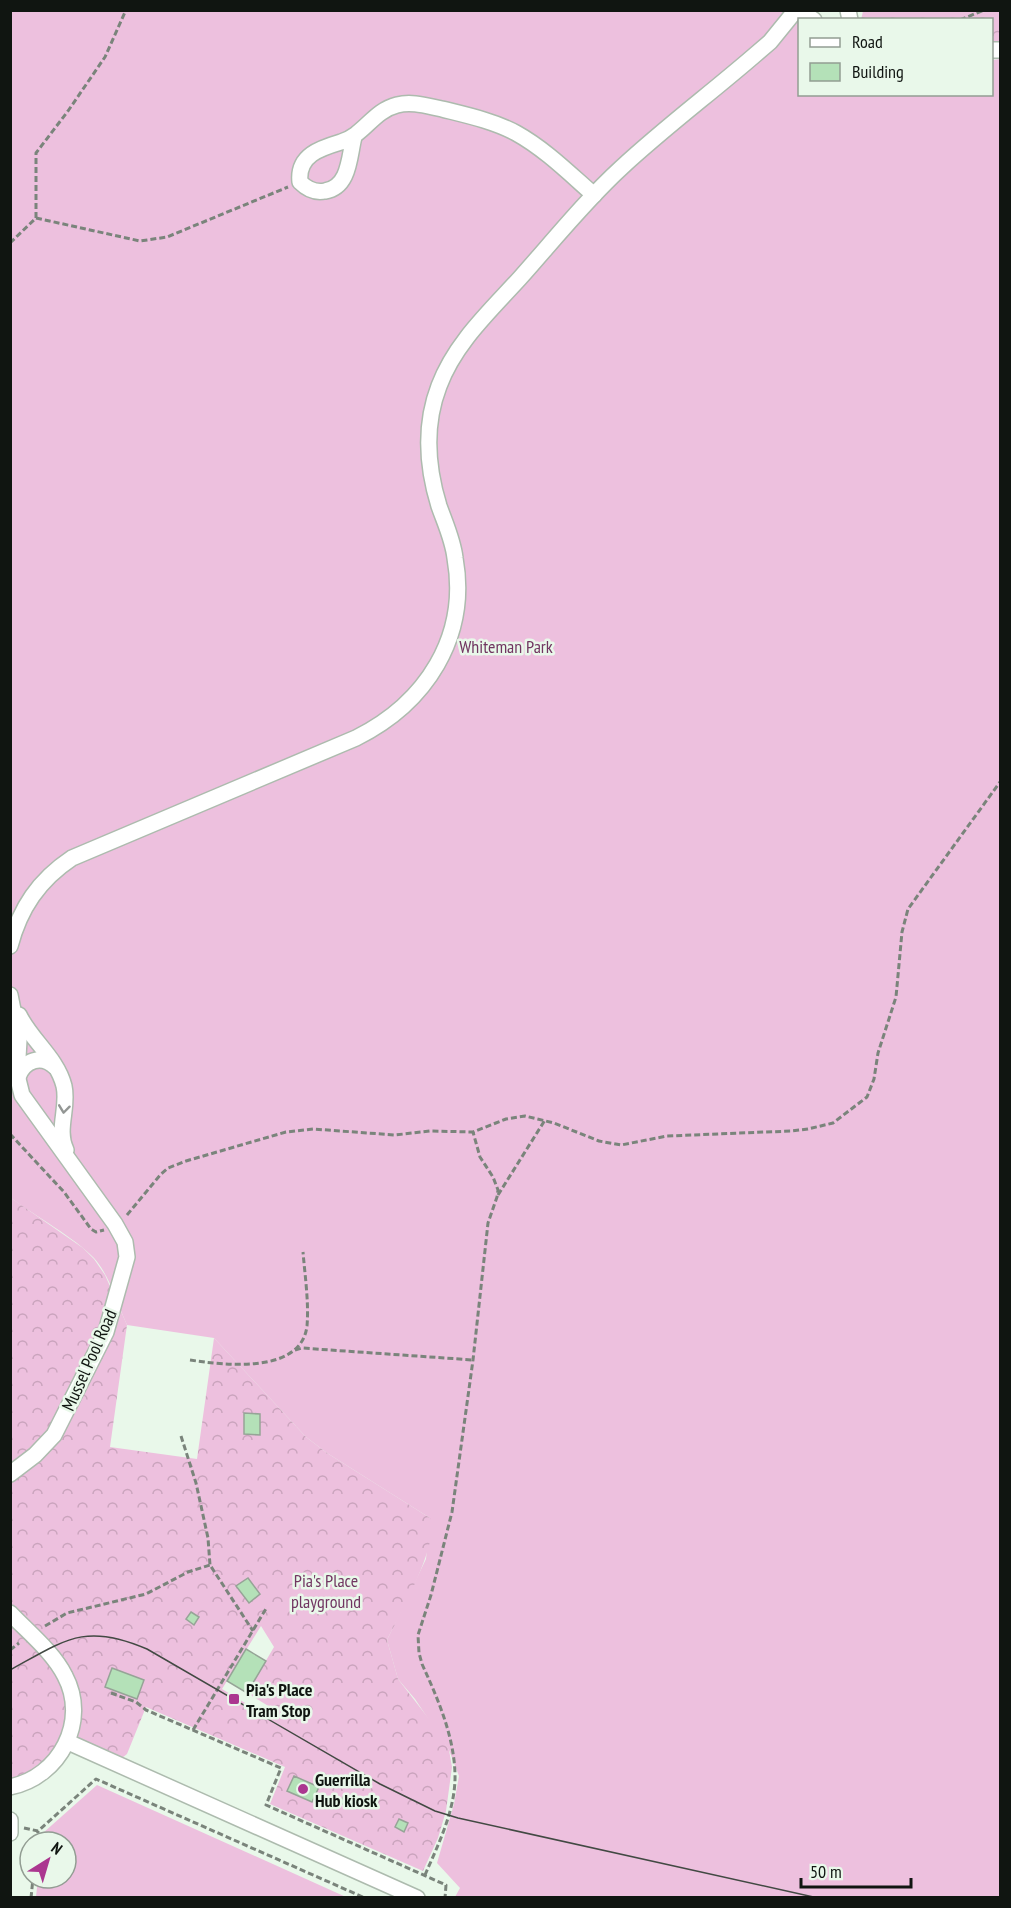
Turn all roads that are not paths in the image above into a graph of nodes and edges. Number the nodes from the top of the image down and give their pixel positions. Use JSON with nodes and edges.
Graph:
{"nodes":[{"id":1,"x":798,"y":10,"type":"edge"},
{"id":2,"x":811,"y":18,"type":"edge"},
{"id":3,"x":354,"y":137,"type":"junction"},
{"id":4,"x":594,"y":195,"type":"junction"},
{"id":5,"x":10,"y":946,"type":"edge"},
{"id":6,"x":11,"y":999,"type":"edge"},
{"id":7,"x":56,"y":1068,"type":"junction"},
{"id":8,"x":18,"y":1080,"type":"junction"},
{"id":9,"x":76,"y":1169,"type":"junction"},
{"id":10,"x":10,"y":1474,"type":"edge"},
{"id":11,"x":10,"y":1613,"type":"edge"},
{"id":12,"x":68,"y":1742,"type":"junction"},
{"id":13,"x":10,"y":1787,"type":"edge"},
{"id":14,"x":10,"y":1820,"type":"edge"},
{"id":15,"x":10,"y":1825,"type":"edge"},
{"id":16,"x":10,"y":1833,"type":"edge"},
{"id":17,"x":417,"y":1898,"type":"edge"}],
"edges":[{"from":1,"to":2,"type":"street"},
{"from":1,"to":4,"type":"street"},
{"from":3,"to":3,"type":"street"},
{"from":3,"to":4,"type":"street"},
{"from":4,"to":5,"type":"street"},
{"from":6,"to":7,"type":"street"},
{"from":6,"to":8,"type":"street"},
{"from":7,"to":8,"type":"street"},
{"from":7,"to":9,"type":"street","one_way":true},
{"from":8,"to":9,"type":"street"},
{"from":9,"to":10,"type":"street","name":"Mussel Pool Road"},
{"from":11,"to":12,"type":"street"},
{"from":12,"to":13,"type":"street"},
{"from":12,"to":17,"type":"street"},
{"from":14,"to":15,"type":"street"},
{"from":15,"to":16,"type":"street"}]}
